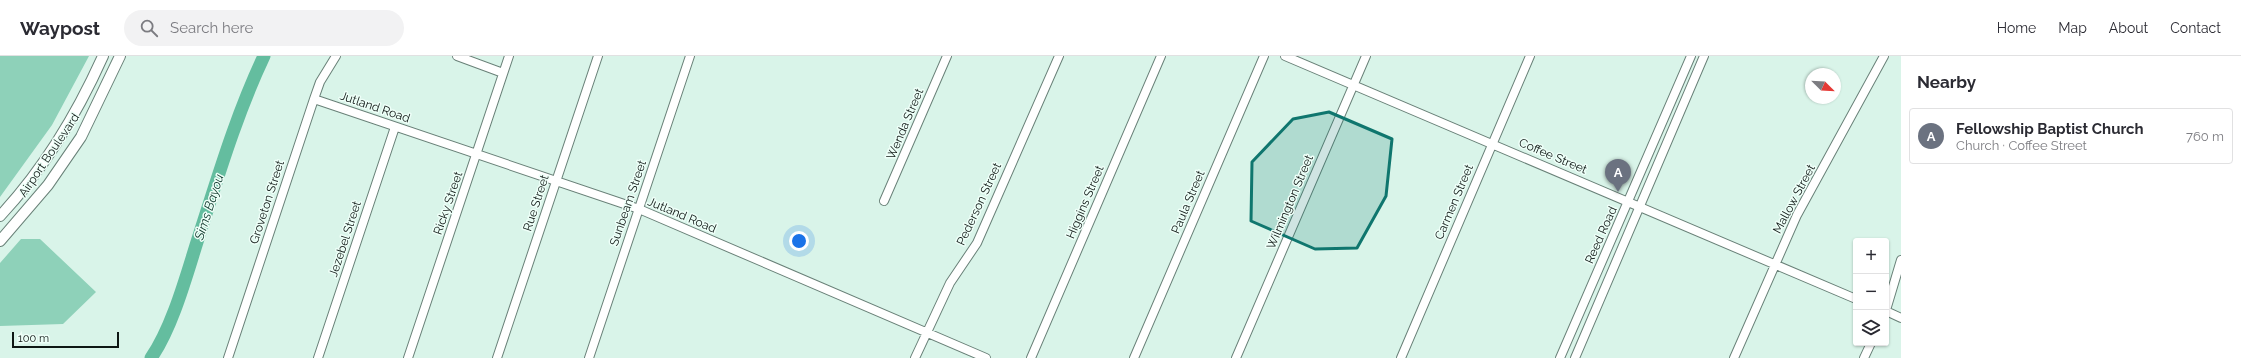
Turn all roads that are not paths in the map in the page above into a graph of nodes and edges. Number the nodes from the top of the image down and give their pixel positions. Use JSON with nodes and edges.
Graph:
{"nodes":[{"id":1,"x":103,"y":56,"type":"edge"},
{"id":2,"x":120,"y":56,"type":"edge"},
{"id":3,"x":336,"y":56,"type":"edge"},
{"id":4,"x":457,"y":56,"type":"edge"},
{"id":5,"x":509,"y":56,"type":"edge"},
{"id":6,"x":598,"y":56,"type":"edge"},
{"id":7,"x":690,"y":56,"type":"edge"},
{"id":8,"x":947,"y":56,"type":"edge"},
{"id":9,"x":1059,"y":56,"type":"edge"},
{"id":10,"x":1161,"y":56,"type":"edge"},
{"id":11,"x":1264,"y":56,"type":"edge"},
{"id":12,"x":1285,"y":56,"type":"edge"},
{"id":13,"x":1366,"y":56,"type":"edge"},
{"id":14,"x":1530,"y":56,"type":"edge"},
{"id":15,"x":1691,"y":56,"type":"edge"},
{"id":16,"x":1704,"y":56,"type":"edge"},
{"id":17,"x":1884,"y":56,"type":"edge"},
{"id":18,"x":503,"y":73,"type":"junction"},
{"id":19,"x":90,"y":84,"type":"junction"},
{"id":20,"x":1354,"y":86,"type":"junction"},
{"id":21,"x":105,"y":91,"type":"junction"},
{"id":22,"x":314,"y":99,"type":"junction"},
{"id":23,"x":395,"y":127,"type":"junction"},
{"id":24,"x":1493,"y":144,"type":"junction"},
{"id":25,"x":477,"y":155,"type":"junction"},
{"id":26,"x":556,"y":183,"type":"junction"},
{"id":27,"x":884,"y":201,"type":"dead end"},
{"id":28,"x":1629,"y":202,"type":"junction"},
{"id":29,"x":1640,"y":206,"type":"junction"},
{"id":30,"x":8,"y":208,"type":"junction"},
{"id":31,"x":638,"y":209,"type":"junction"},
{"id":32,"x":0,"y":216,"type":"edge"},
{"id":33,"x":21,"y":218,"type":"junction"},
{"id":34,"x":0,"y":241,"type":"edge"},
{"id":35,"x":1901,"y":260,"type":"edge"},
{"id":36,"x":1774,"y":265,"type":"junction"},
{"id":37,"x":1853,"y":298,"type":"edge"},
{"id":38,"x":1889,"y":300,"type":"edge"},
{"id":39,"x":1889,"y":312,"type":"edge"},
{"id":40,"x":1901,"y":318,"type":"edge"},
{"id":41,"x":926,"y":332,"type":"junction"},
{"id":42,"x":1568,"y":339,"type":"junction"},
{"id":43,"x":1581,"y":345,"type":"junction"},
{"id":44,"x":1870,"y":346,"type":"edge"},
{"id":45,"x":228,"y":358,"type":"edge"},
{"id":46,"x":318,"y":358,"type":"edge"},
{"id":47,"x":408,"y":358,"type":"edge"},
{"id":48,"x":498,"y":358,"type":"edge"},
{"id":49,"x":589,"y":358,"type":"edge"},
{"id":50,"x":915,"y":358,"type":"edge"},
{"id":51,"x":986,"y":358,"type":"edge"},
{"id":52,"x":1032,"y":358,"type":"edge"},
{"id":53,"x":1134,"y":358,"type":"edge"},
{"id":54,"x":1236,"y":358,"type":"edge"},
{"id":55,"x":1400,"y":358,"type":"edge"},
{"id":56,"x":1560,"y":358,"type":"edge"},
{"id":57,"x":1575,"y":358,"type":"edge"},
{"id":58,"x":1734,"y":358,"type":"edge"},
{"id":59,"x":1864,"y":358,"type":"edge"}],
"edges":[{"from":1,"to":19,"type":"main road","name":"Airport Boulevard"},
{"from":2,"to":21,"type":"main road","name":"Airport Boulevard"},
{"from":3,"to":22,"type":"street","name":"Groveton Street"},
{"from":4,"to":18,"type":"street"},
{"from":5,"to":18,"type":"street","name":"Ricky Street"},
{"from":6,"to":26,"type":"street","name":"Rue Street"},
{"from":7,"to":31,"type":"street","name":"Sunbeam Street"},
{"from":8,"to":27,"type":"street","name":"Wenda Street"},
{"from":9,"to":41,"type":"street","name":"Pederson Street"},
{"from":10,"to":52,"type":"street","name":"Higgins Street"},
{"from":11,"to":53,"type":"street","name":"Paula Street"},
{"from":12,"to":20,"type":"street","name":"Coffee Street"},
{"from":13,"to":20,"type":"street","name":"Wilmington Street"},
{"from":14,"to":24,"type":"street","name":"Carmen Street"},
{"from":15,"to":28,"type":"street","name":"Reed Road"},
{"from":16,"to":29,"type":"street","name":"Reed Road"},
{"from":17,"to":36,"type":"street","name":"Mallow Street"},
{"from":18,"to":25,"type":"street","name":"Ricky Street"},
{"from":19,"to":21,"type":"main road"},
{"from":19,"to":30,"type":"main road","name":"Airport Boulevard"},
{"from":20,"to":24,"type":"street","name":"Coffee Street"},
{"from":20,"to":54,"type":"street","name":"Wilmington Street"},
{"from":21,"to":33,"type":"main road","name":"Airport Boulevard"},
{"from":22,"to":23,"type":"street","name":"Jutland Road"},
{"from":22,"to":45,"type":"street","name":"Groveton Street"},
{"from":23,"to":25,"type":"street","name":"Jutland Road"},
{"from":23,"to":46,"type":"street","name":"Jezebel Street"},
{"from":24,"to":28,"type":"street","name":"Coffee Street"},
{"from":24,"to":55,"type":"street","name":"Carmen Street"},
{"from":25,"to":26,"type":"street","name":"Jutland Road"},
{"from":25,"to":47,"type":"street","name":"Ricky Street"},
{"from":26,"to":31,"type":"street","name":"Jutland Road"},
{"from":26,"to":48,"type":"street","name":"Rue Street"},
{"from":28,"to":29,"type":"street","name":"Coffee Street"},
{"from":28,"to":42,"type":"street","name":"Reed Road"},
{"from":29,"to":36,"type":"street","name":"Coffee Street"},
{"from":29,"to":43,"type":"street","name":"Reed Road"},
{"from":30,"to":32,"type":"main road","name":"Airport Boulevard"},
{"from":30,"to":33,"type":"main road"},
{"from":31,"to":41,"type":"street","name":"Jutland Road"},
{"from":31,"to":49,"type":"street","name":"Sunbeam Street"},
{"from":33,"to":34,"type":"main road","name":"Airport Boulevard"},
{"from":35,"to":38,"type":"street"},
{"from":36,"to":37,"type":"street","name":"Coffee Street"},
{"from":36,"to":58,"type":"street","name":"Mallow Street"},
{"from":39,"to":40,"type":"street"},
{"from":41,"to":50,"type":"street","name":"Pederson Street"},
{"from":41,"to":51,"type":"street","name":"Jutland Road"},
{"from":42,"to":43,"type":"street"},
{"from":42,"to":56,"type":"street","name":"Reed Road"},
{"from":43,"to":57,"type":"street","name":"Reed Road"},
{"from":44,"to":59,"type":"street"}]}
